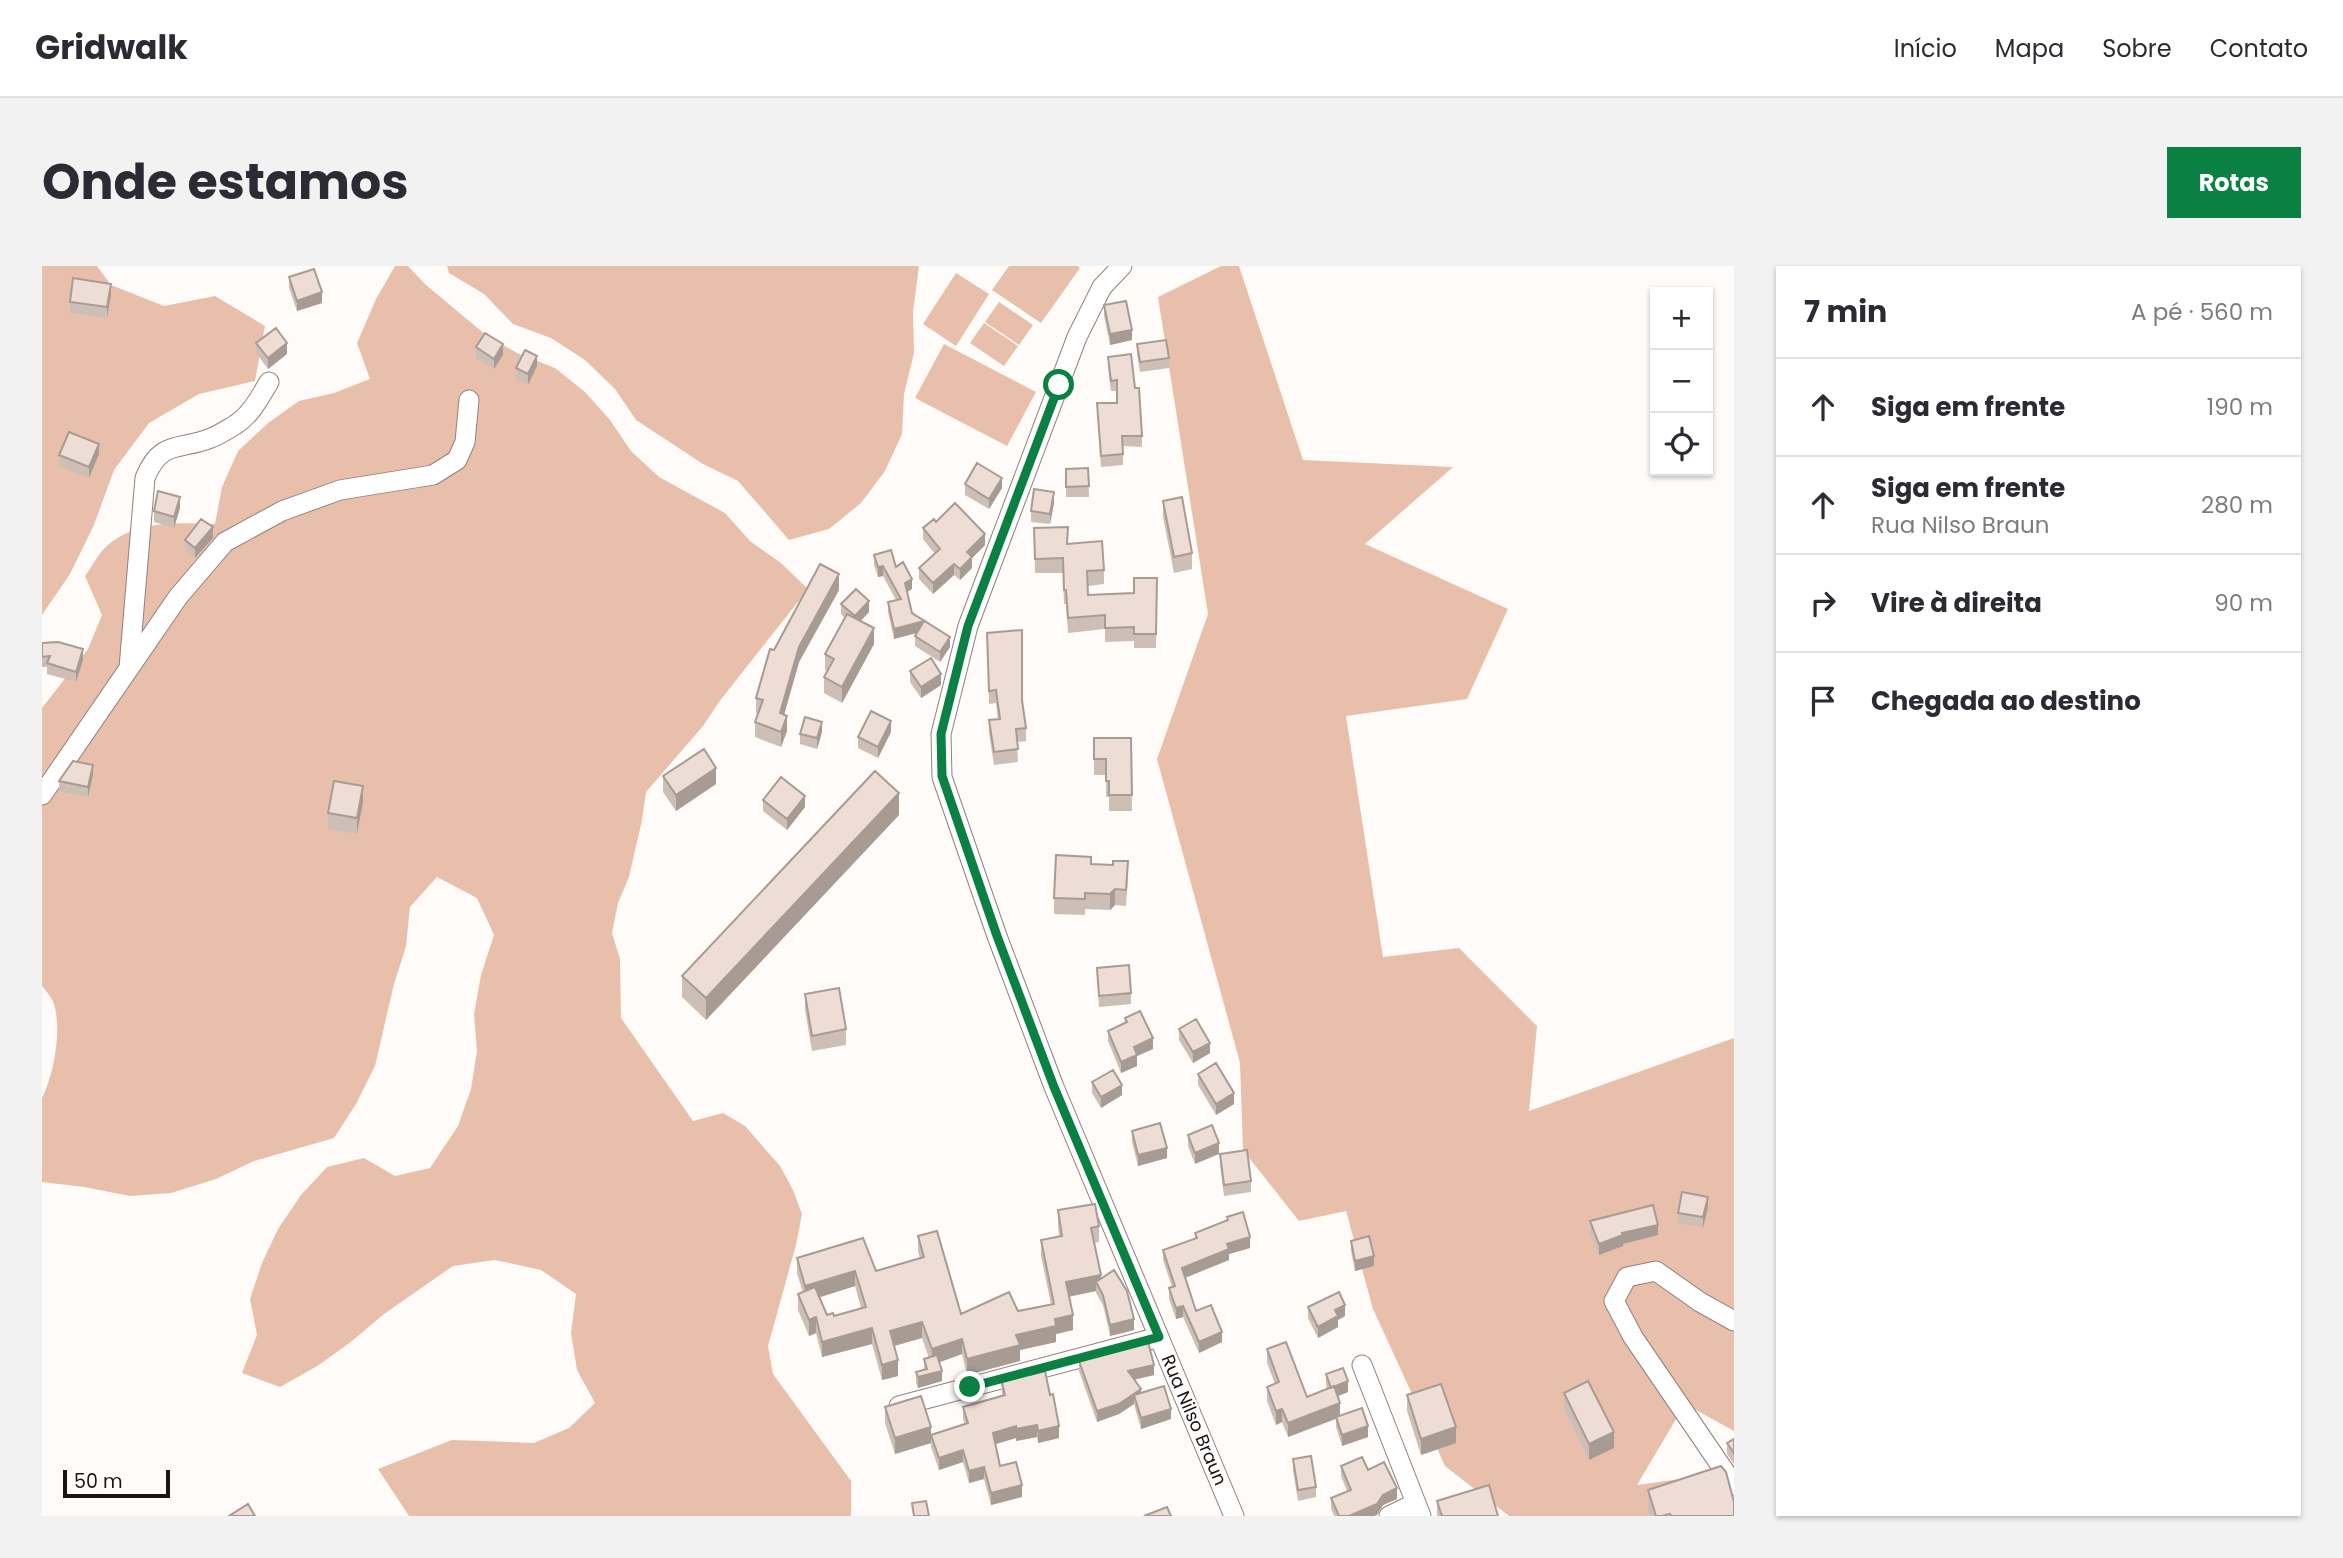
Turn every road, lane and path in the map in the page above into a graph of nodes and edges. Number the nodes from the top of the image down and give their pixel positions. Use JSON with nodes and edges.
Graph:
{"nodes":[{"id":1,"x":1122,"y":266,"type":"edge"},
{"id":2,"x":269,"y":382,"type":"dead end"},
{"id":3,"x":469,"y":400,"type":"dead end"},
{"id":4,"x":129,"y":669,"type":"junction"},
{"id":5,"x":42,"y":795,"type":"edge"},
{"id":6,"x":1734,"y":1321,"type":"edge"},
{"id":7,"x":1159,"y":1337,"type":"junction"},
{"id":8,"x":1362,"y":1365,"type":"dead end"},
{"id":9,"x":890,"y":1408,"type":"edge"},
{"id":10,"x":1734,"y":1485,"type":"edge"},
{"id":11,"x":1419,"y":1510,"type":"edge"},
{"id":12,"x":1234,"y":1516,"type":"edge"},
{"id":13,"x":1389,"y":1516,"type":"edge"}],
"edges":[{"from":1,"to":7,"type":"street","name":"Rua Nilso Braun"},
{"from":2,"to":4,"type":"street"},
{"from":3,"to":4,"type":"street"},
{"from":4,"to":5,"type":"street"},
{"from":6,"to":10,"type":"street"},
{"from":7,"to":9,"type":"street"},
{"from":7,"to":12,"type":"street","name":"Rua Nilso Braun"},
{"from":8,"to":11,"type":"street"},
{"from":11,"to":13,"type":"street"}]}
